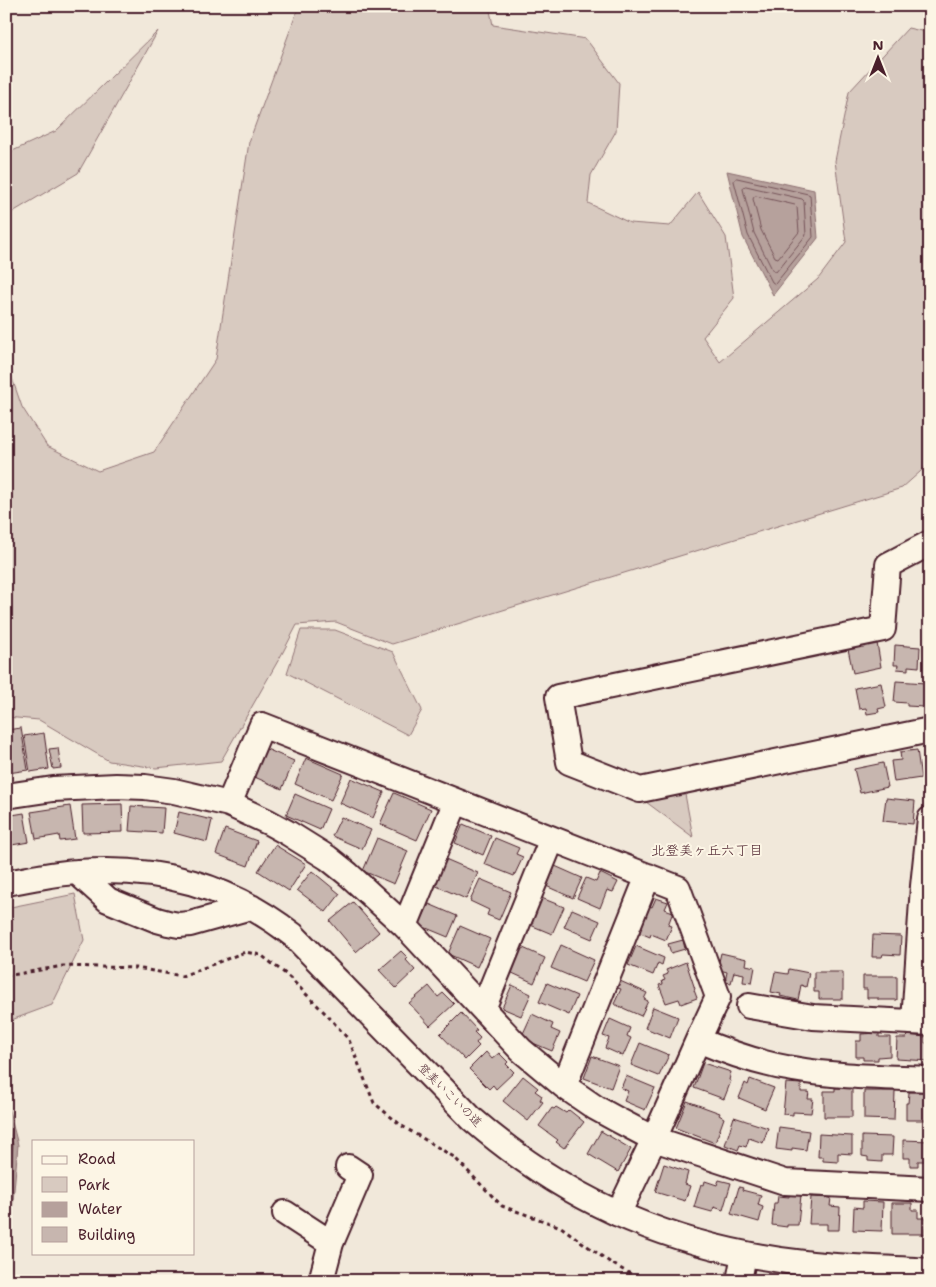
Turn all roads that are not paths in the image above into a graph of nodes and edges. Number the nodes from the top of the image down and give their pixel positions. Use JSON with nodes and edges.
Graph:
{"nodes":[{"id":1,"x":930,"y":544,"type":"edge"},
{"id":2,"x":930,"y":730,"type":"edge"},
{"id":3,"x":6,"y":796,"type":"edge"},
{"id":4,"x":456,"y":801,"type":"junction"},
{"id":5,"x":229,"y":804,"type":"junction"},
{"id":6,"x":930,"y":819,"type":"edge"},
{"id":7,"x":552,"y":838,"type":"junction"},
{"id":8,"x":77,"y":872,"type":"junction"},
{"id":9,"x":648,"y":876,"type":"junction"},
{"id":10,"x":6,"y":883,"type":"edge"},
{"id":11,"x":926,"y":886,"type":"edge"},
{"id":12,"x":251,"y":908,"type":"junction"},
{"id":13,"x":405,"y":926,"type":"junction"},
{"id":14,"x":749,"y":1006,"type":"dead end"},
{"id":15,"x":483,"y":1009,"type":"junction"},
{"id":16,"x":922,"y":1023,"type":"edge"},
{"id":17,"x":698,"y":1040,"type":"junction"},
{"id":18,"x":930,"y":1079,"type":"edge"},
{"id":19,"x":564,"y":1086,"type":"junction"},
{"id":20,"x":654,"y":1139,"type":"junction"},
{"id":21,"x":348,"y":1167,"type":"dead end"},
{"id":22,"x":930,"y":1189,"type":"edge"},
{"id":23,"x":285,"y":1213,"type":"dead end"},
{"id":24,"x":618,"y":1214,"type":"junction"},
{"id":25,"x":331,"y":1243,"type":"junction"},
{"id":26,"x":744,"y":1254,"type":"junction"},
{"id":27,"x":930,"y":1270,"type":"edge"},
{"id":28,"x":321,"y":1281,"type":"edge"},
{"id":29,"x":739,"y":1281,"type":"edge"}],
"edges":[{"from":1,"to":2,"type":"street"},
{"from":3,"to":5,"type":"street"},
{"from":4,"to":5,"type":"street"},
{"from":4,"to":7,"type":"street"},
{"from":4,"to":13,"type":"street"},
{"from":5,"to":13,"type":"street"},
{"from":6,"to":11,"type":"street"},
{"from":7,"to":9,"type":"street"},
{"from":7,"to":15,"type":"street"},
{"from":8,"to":10,"type":"street","name":"登美いこいの道"},
{"from":8,"to":12,"type":"street","name":"登美いこいの道"},
{"from":8,"to":12,"type":"street"},
{"from":9,"to":17,"type":"street"},
{"from":9,"to":19,"type":"street"},
{"from":11,"to":16,"type":"street"},
{"from":12,"to":24,"type":"street","name":"登美いこいの道"},
{"from":13,"to":15,"type":"street"},
{"from":14,"to":16,"type":"street"},
{"from":15,"to":19,"type":"street"},
{"from":17,"to":18,"type":"street"},
{"from":17,"to":20,"type":"street"},
{"from":19,"to":20,"type":"street"},
{"from":20,"to":22,"type":"street"},
{"from":20,"to":24,"type":"street"},
{"from":21,"to":25,"type":"street"},
{"from":23,"to":25,"type":"street"},
{"from":24,"to":26,"type":"street","name":"登美いこいの道"},
{"from":25,"to":28,"type":"street"},
{"from":26,"to":27,"type":"street","name":"登美いこいの道"},
{"from":26,"to":29,"type":"street"}]}
